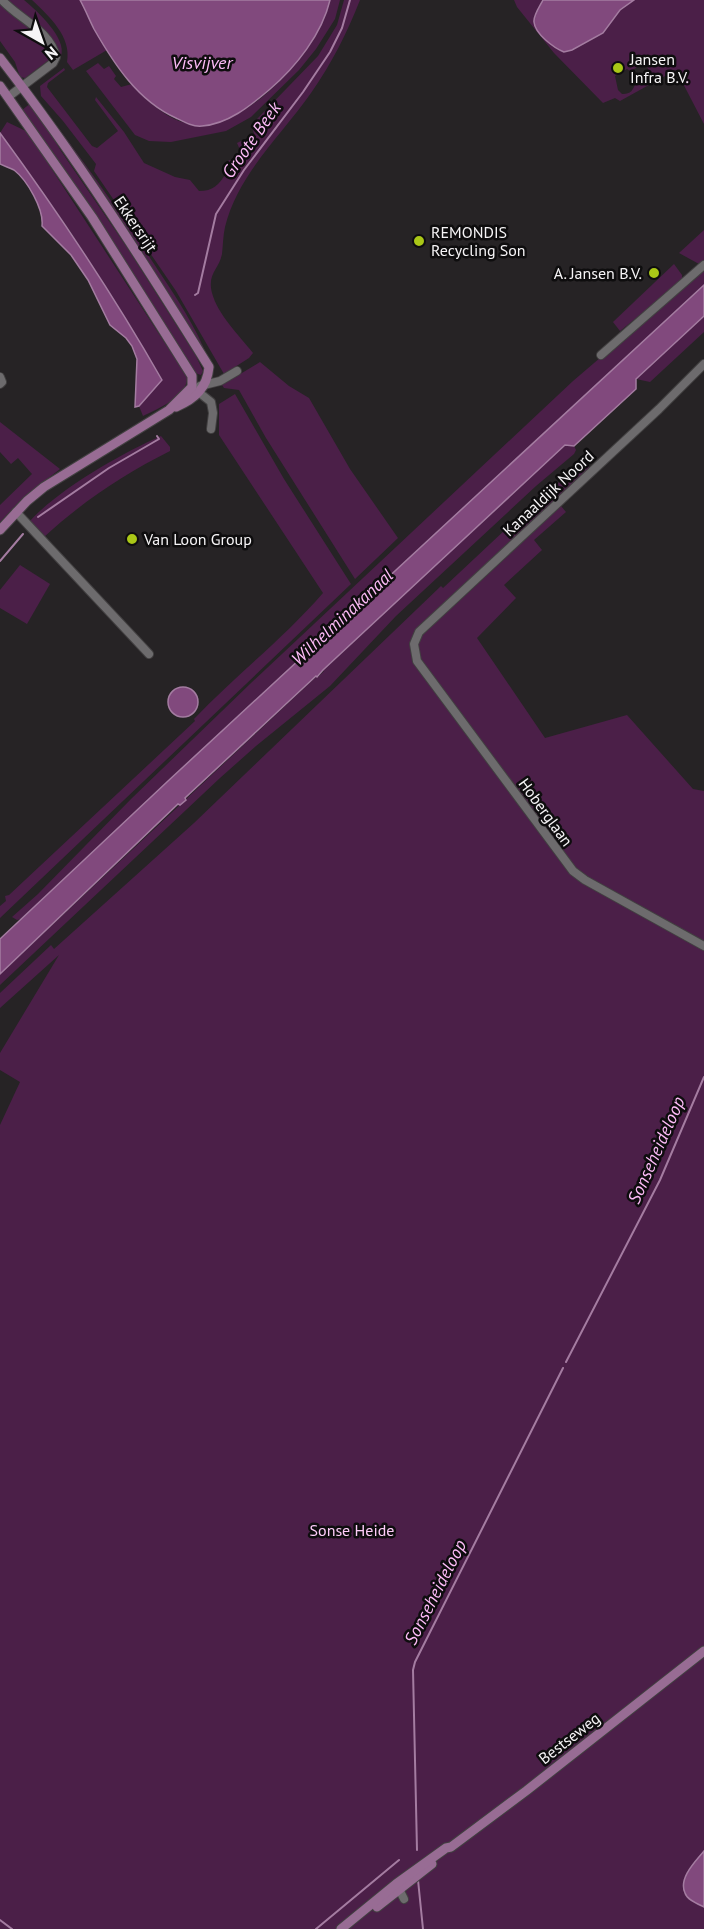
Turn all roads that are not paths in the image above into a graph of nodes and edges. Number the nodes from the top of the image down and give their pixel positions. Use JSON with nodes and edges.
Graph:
{"nodes":[{"id":1,"x":2,"y":0,"type":"edge"},
{"id":2,"x":0,"y":58,"type":"edge"},
{"id":3,"x":0,"y":86,"type":"edge"},
{"id":4,"x":23,"y":86,"type":"junction"},
{"id":5,"x":8,"y":97,"type":"junction"},
{"id":6,"x":704,"y":265,"type":"edge"},
{"id":7,"x":601,"y":356,"type":"dead end"},
{"id":8,"x":704,"y":364,"type":"edge"},
{"id":9,"x":237,"y":371,"type":"dead end"},
{"id":10,"x":0,"y":377,"type":"edge"},
{"id":11,"x":0,"y":384,"type":"edge"},
{"id":12,"x":206,"y":384,"type":"junction"},
{"id":13,"x":196,"y":390,"type":"junction"},
{"id":14,"x":211,"y":429,"type":"dead end"},
{"id":15,"x":16,"y":512,"type":"junction"},
{"id":16,"x":0,"y":530,"type":"edge"},
{"id":17,"x":414,"y":644,"type":"joint"},
{"id":18,"x":149,"y":654,"type":"dead end"},
{"id":19,"x":704,"y":946,"type":"edge"},
{"id":20,"x":704,"y":1651,"type":"edge"},
{"id":21,"x":398,"y":1886,"type":"junction"},
{"id":22,"x":404,"y":1899,"type":"dead end"},
{"id":23,"x":340,"y":1929,"type":"edge"},
{"id":24,"x":349,"y":1929,"type":"edge"}],
"edges":[{"from":1,"to":4,"type":"street"},
{"from":2,"to":4,"type":"main road","name":"Ekkersrijt"},
{"from":3,"to":5,"type":"main road","name":"Ekkersrijt"},
{"from":4,"to":5,"type":"street"},
{"from":4,"to":12,"type":"main road","name":"Ekkersrijt"},
{"from":5,"to":13,"type":"main road","name":"Ekkersrijt"},
{"from":6,"to":7,"type":"street"},
{"from":8,"to":17,"type":"street","name":"Kanaaldijk Noord"},
{"from":9,"to":12,"type":"street"},
{"from":10,"to":11,"type":"street"},
{"from":12,"to":13,"type":"main road"},
{"from":13,"to":14,"type":"street"},
{"from":13,"to":15,"type":"main road"},
{"from":15,"to":16,"type":"main road"},
{"from":15,"to":18,"type":"street"},
{"from":17,"to":19,"type":"street","name":"Hoberglaan"},
{"from":20,"to":21,"type":"main road","name":"Bestseweg"},
{"from":21,"to":22,"type":"street"},
{"from":21,"to":23,"type":"main road","name":"Bestseweg"},
{"from":21,"to":24,"type":"main road","name":"Bestseweg"}]}
